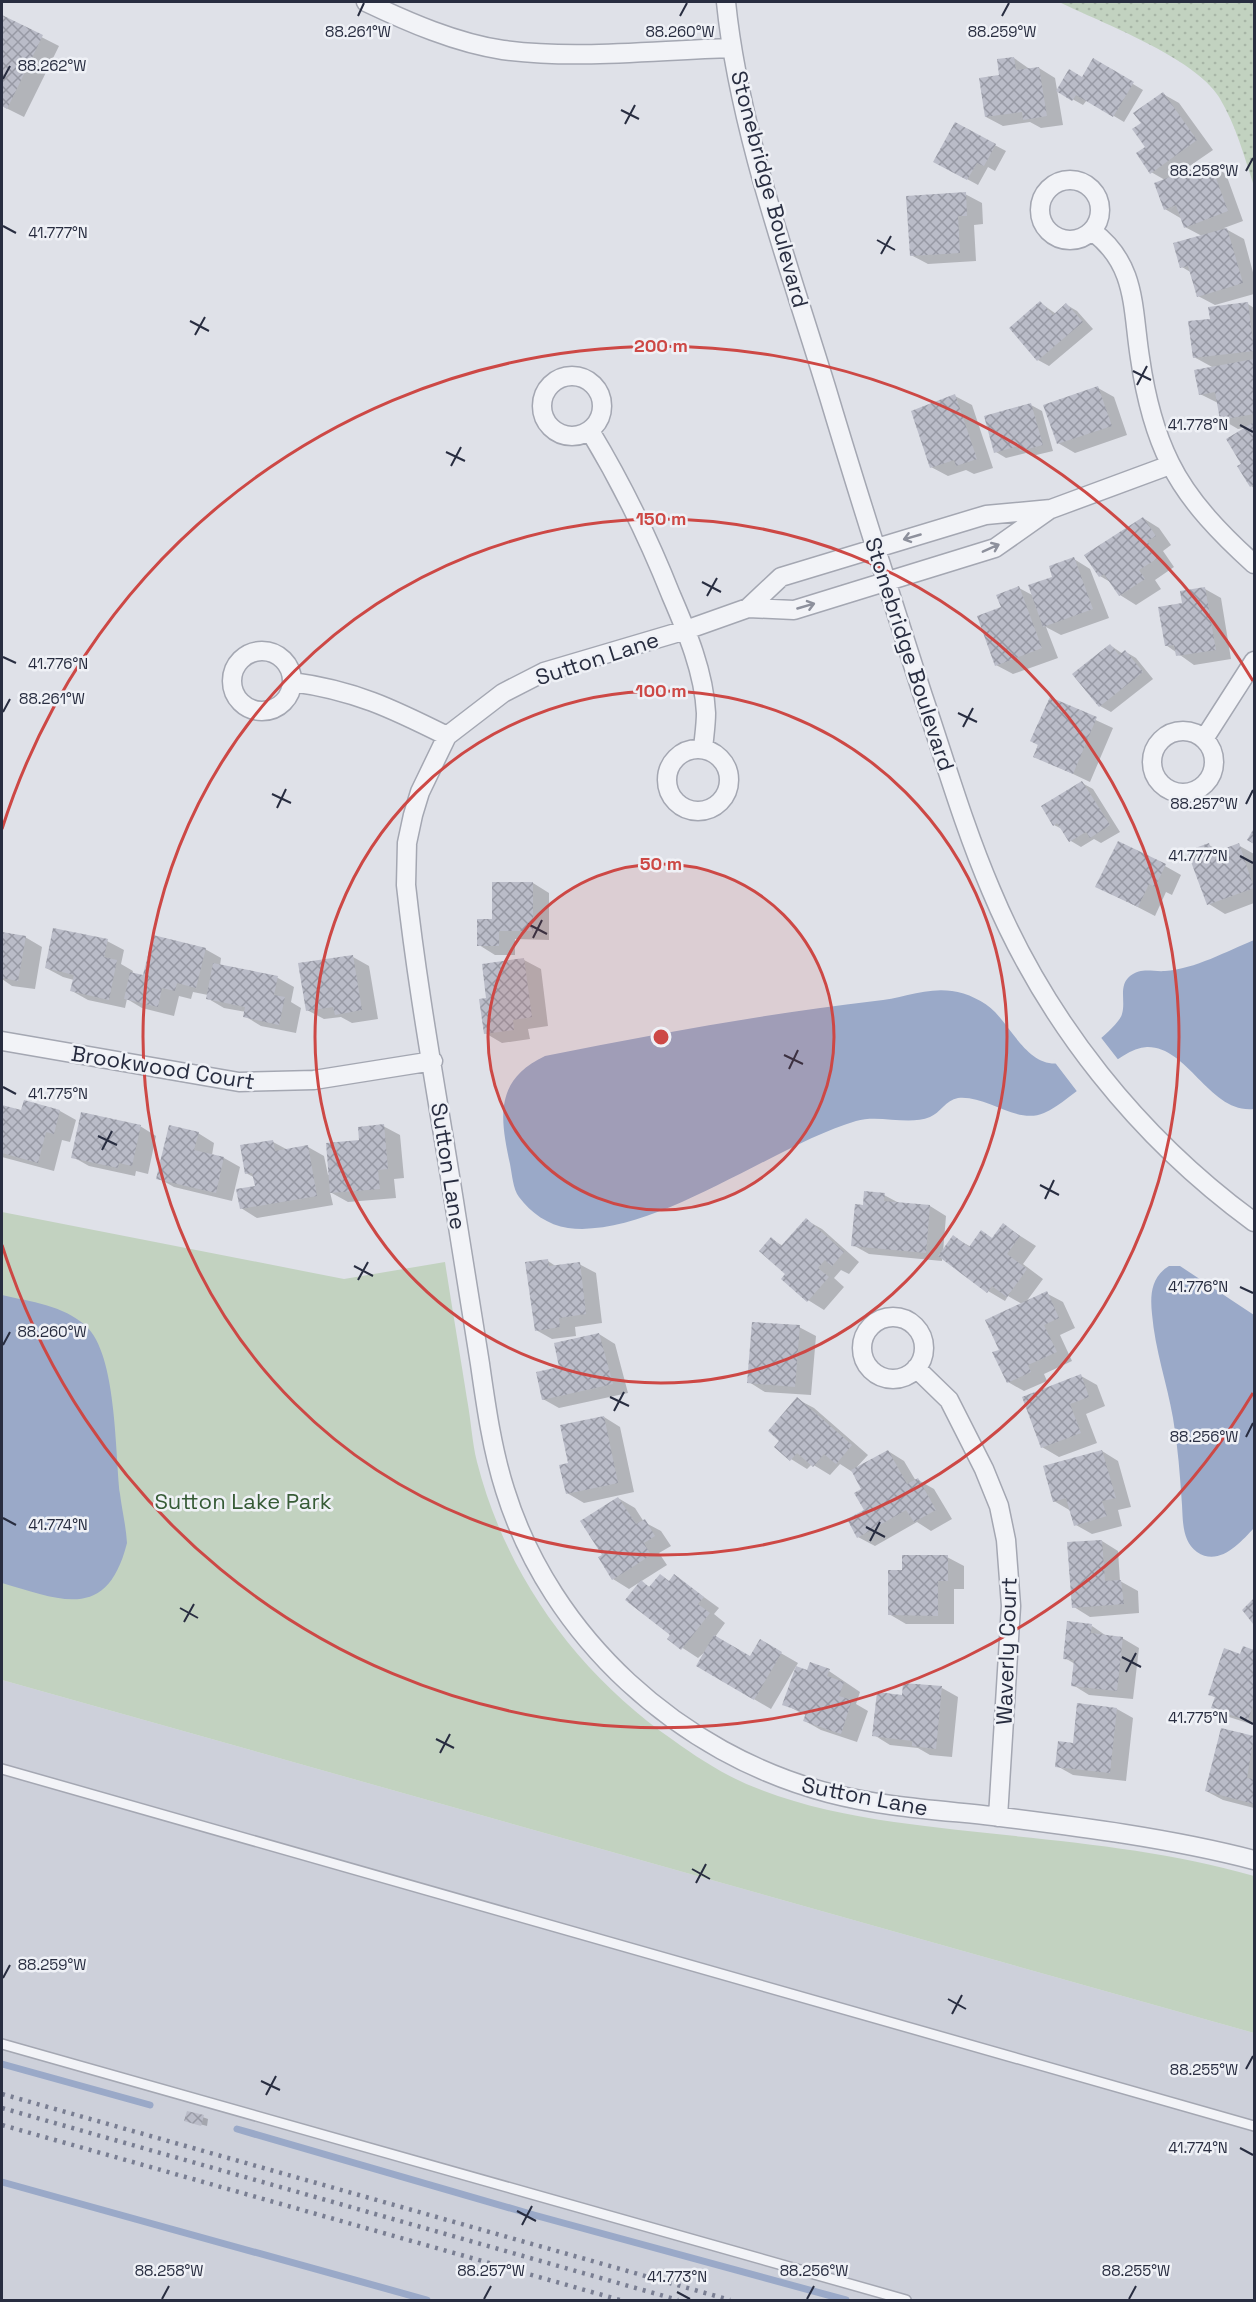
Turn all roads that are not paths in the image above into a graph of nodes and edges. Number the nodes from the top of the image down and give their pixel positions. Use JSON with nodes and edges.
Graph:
{"nodes":[{"id":1,"x":366,"y":2,"type":"edge"},
{"id":2,"x":726,"y":2,"type":"edge"},
{"id":3,"x":731,"y":48,"type":"junction"},
{"id":4,"x":1092,"y":231,"type":"dead end"},
{"id":5,"x":590,"y":431,"type":"dead end"},
{"id":6,"x":1170,"y":465,"type":"junction"},
{"id":7,"x":1051,"y":508,"type":"junction"},
{"id":8,"x":874,"y":547,"type":"junction"},
{"id":9,"x":1254,"y":564,"type":"edge"},
{"id":10,"x":886,"y":583,"type":"junction"},
{"id":11,"x":748,"y":608,"type":"junction"},
{"id":12,"x":686,"y":630,"type":"junction"},
{"id":13,"x":1254,"y":662,"type":"edge"},
{"id":14,"x":292,"y":682,"type":"dead end"},
{"id":15,"x":447,"y":736,"type":"junction"},
{"id":16,"x":1204,"y":739,"type":"dead end"},
{"id":17,"x":704,"y":749,"type":"dead end"},
{"id":18,"x":2,"y":1041,"type":"edge"},
{"id":19,"x":433,"y":1062,"type":"junction"},
{"id":20,"x":1254,"y":1222,"type":"edge"},
{"id":21,"x":916,"y":1368,"type":"dead end"},
{"id":22,"x":2,"y":1769,"type":"edge"},
{"id":23,"x":998,"y":1817,"type":"junction"},
{"id":24,"x":1254,"y":1860,"type":"edge"},
{"id":25,"x":2,"y":2044,"type":"edge"},
{"id":26,"x":1254,"y":2126,"type":"edge"},
{"id":27,"x":906,"y":2301,"type":"edge"}],
"edges":[{"from":1,"to":3,"type":"street"},
{"from":2,"to":3,"type":"street","name":"Stonebridge Boulevard"},
{"from":3,"to":8,"type":"street","name":"Stonebridge Boulevard"},
{"from":4,"to":6,"type":"street"},
{"from":5,"to":12,"type":"street"},
{"from":6,"to":7,"type":"street","name":"Sutton Lane"},
{"from":6,"to":9,"type":"street"},
{"from":7,"to":8,"type":"street","name":"Sutton Lane","one_way":true},
{"from":10,"to":7,"type":"street","one_way":true},
{"from":8,"to":10,"type":"street","name":"Stonebridge Boulevard"},
{"from":8,"to":11,"type":"street","name":"Sutton Lane"},
{"from":11,"to":10,"type":"street","one_way":true},
{"from":10,"to":20,"type":"street","name":"Stonebridge Boulevard"},
{"from":11,"to":12,"type":"street","name":"Sutton Lane"},
{"from":12,"to":15,"type":"street","name":"Sutton Lane"},
{"from":12,"to":17,"type":"street"},
{"from":13,"to":16,"type":"street"},
{"from":14,"to":15,"type":"street"},
{"from":15,"to":19,"type":"street","name":"Sutton Lane"},
{"from":18,"to":19,"type":"street","name":"Brookwood Court"},
{"from":19,"to":23,"type":"street","name":"Sutton Lane"},
{"from":21,"to":23,"type":"street","name":"Waverly Court"},
{"from":22,"to":26,"type":"lane"},
{"from":23,"to":24,"type":"street","name":"Sutton Lane"},
{"from":25,"to":27,"type":"lane"}]}
